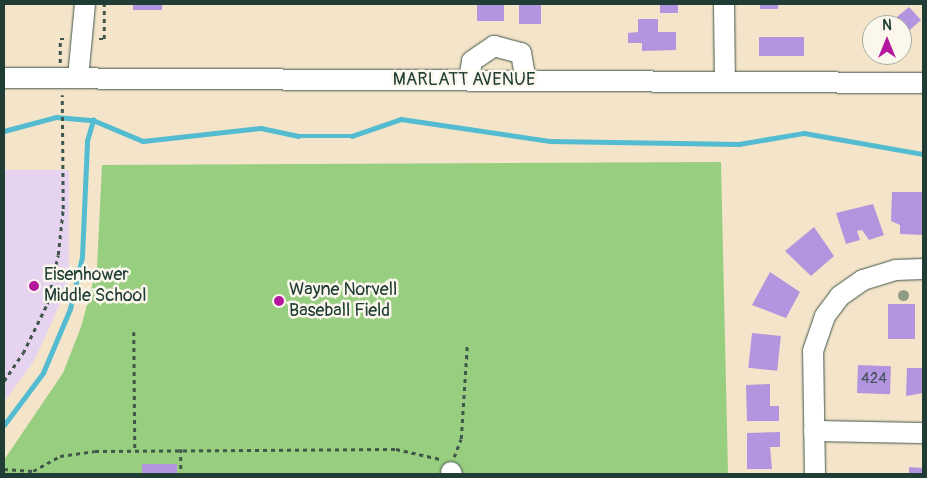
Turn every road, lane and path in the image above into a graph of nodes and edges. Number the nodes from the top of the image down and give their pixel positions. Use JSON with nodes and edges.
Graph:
{"nodes":[{"id":1,"x":85,"y":4,"type":"edge"},
{"id":2,"x":92,"y":4,"type":"edge"},
{"id":3,"x":724,"y":4,"type":"edge"},
{"id":4,"x":4,"y":78,"type":"edge"},
{"id":5,"x":85,"y":78,"type":"junction"},
{"id":6,"x":469,"y":80,"type":"junction"},
{"id":7,"x":526,"y":80,"type":"junction"},
{"id":8,"x":725,"y":81,"type":"junction"},
{"id":9,"x":923,"y":83,"type":"edge"},
{"id":10,"x":63,"y":100,"type":"dead end"},
{"id":11,"x":923,"y":269,"type":"edge"},
{"id":12,"x":134,"y":332,"type":"dead end"},
{"id":13,"x":467,"y":345,"type":"dead end"},
{"id":14,"x":4,"y":381,"type":"edge"},
{"id":15,"x":814,"y":431,"type":"junction"},
{"id":16,"x":923,"y":433,"type":"edge"},
{"id":17,"x":181,"y":449,"type":"junction"},
{"id":18,"x":135,"y":451,"type":"junction"},
{"id":19,"x":4,"y":469,"type":"edge"},
{"id":20,"x":450,"y":470,"type":"edge"},
{"id":21,"x":182,"y":474,"type":"edge"},
{"id":22,"x":815,"y":474,"type":"edge"}],
"edges":[{"from":1,"to":5,"type":"street"},
{"from":2,"to":5,"type":"street"},
{"from":3,"to":8,"type":"street"},
{"from":4,"to":5,"type":"street","name":"MARLATT AVENUE"},
{"from":5,"to":6,"type":"street","name":"MARLATT AVENUE"},
{"from":6,"to":7,"type":"street","name":"MARLATT AVENUE"},
{"from":6,"to":7,"type":"street"},
{"from":7,"to":8,"type":"street","name":"MARLATT AVENUE"},
{"from":8,"to":9,"type":"street","name":"MARLATT AVENUE"},
{"from":10,"to":14,"type":"path"},
{"from":11,"to":15,"type":"street"},
{"from":12,"to":18,"type":"path"},
{"from":13,"to":20,"type":"path"},
{"from":15,"to":16,"type":"street"},
{"from":15,"to":22,"type":"street"},
{"from":17,"to":18,"type":"path"},
{"from":17,"to":20,"type":"path"},
{"from":17,"to":21,"type":"path"},
{"from":18,"to":19,"type":"path"}]}
